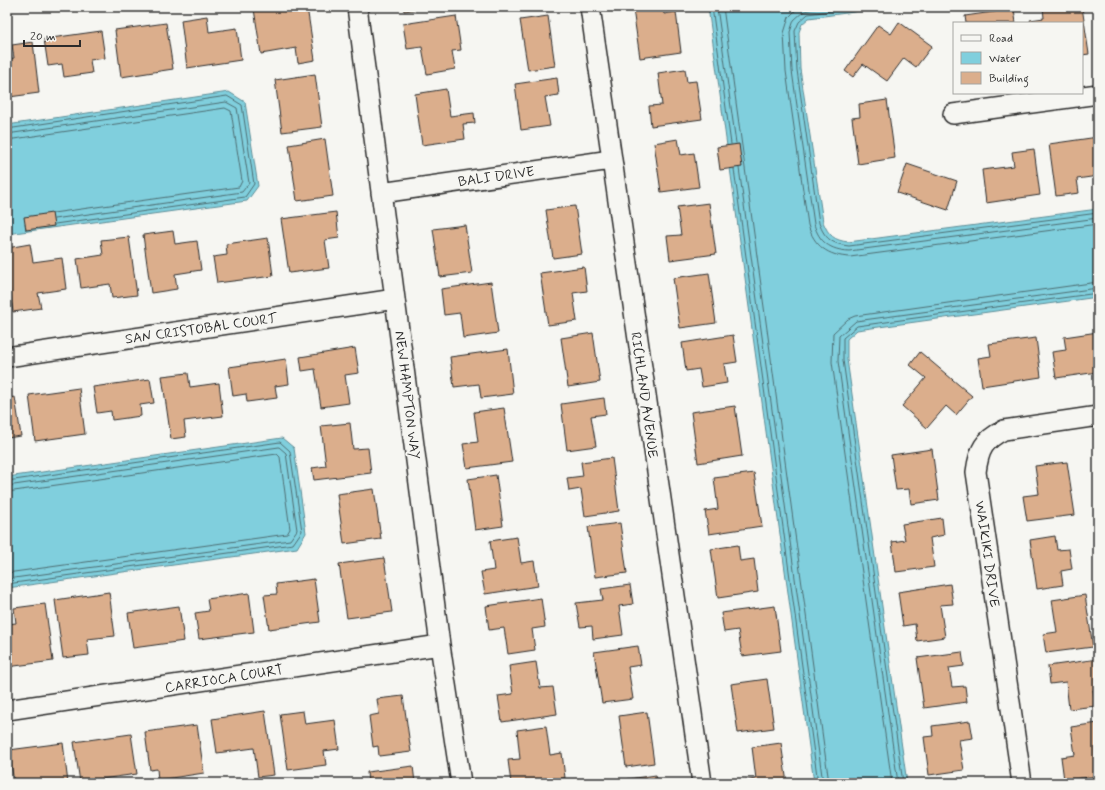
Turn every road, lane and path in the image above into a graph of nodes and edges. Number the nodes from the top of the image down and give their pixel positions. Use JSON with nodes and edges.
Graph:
{"nodes":[{"id":1,"x":357,"y":7,"type":"edge"},
{"id":2,"x":590,"y":7,"type":"edge"},
{"id":3,"x":1098,"y":94,"type":"edge"},
{"id":4,"x":953,"y":114,"type":"dead end"},
{"id":5,"x":611,"y":160,"type":"junction"},
{"id":6,"x":381,"y":193,"type":"junction"},
{"id":7,"x":395,"y":299,"type":"junction"},
{"id":8,"x":7,"y":357,"type":"edge"},
{"id":9,"x":1098,"y":416,"type":"edge"},
{"id":10,"x":440,"y":645,"type":"junction"},
{"id":11,"x":7,"y":710,"type":"edge"},
{"id":12,"x":461,"y":783,"type":"edge"},
{"id":13,"x":702,"y":783,"type":"edge"},
{"id":14,"x":1022,"y":783,"type":"edge"}],
"edges":[{"from":1,"to":6,"type":"street","name":"NEW HAMPTON WAY"},
{"from":2,"to":5,"type":"street","name":"RICHLAND AVENUE"},
{"from":3,"to":4,"type":"street"},
{"from":5,"to":6,"type":"street","name":"BALI DRIVE"},
{"from":5,"to":13,"type":"street","name":"RICHLAND AVENUE"},
{"from":6,"to":7,"type":"street","name":"NEW HAMPTON WAY"},
{"from":7,"to":8,"type":"street","name":"SAN CRISTOBAL COURT"},
{"from":7,"to":10,"type":"street","name":"NEW HAMPTON WAY"},
{"from":9,"to":14,"type":"street","name":"WAIKIKI DRIVE"},
{"from":10,"to":11,"type":"street","name":"CARRIOCA COURT"},
{"from":10,"to":12,"type":"street","name":"NEW HAMPTON WAY"}]}
